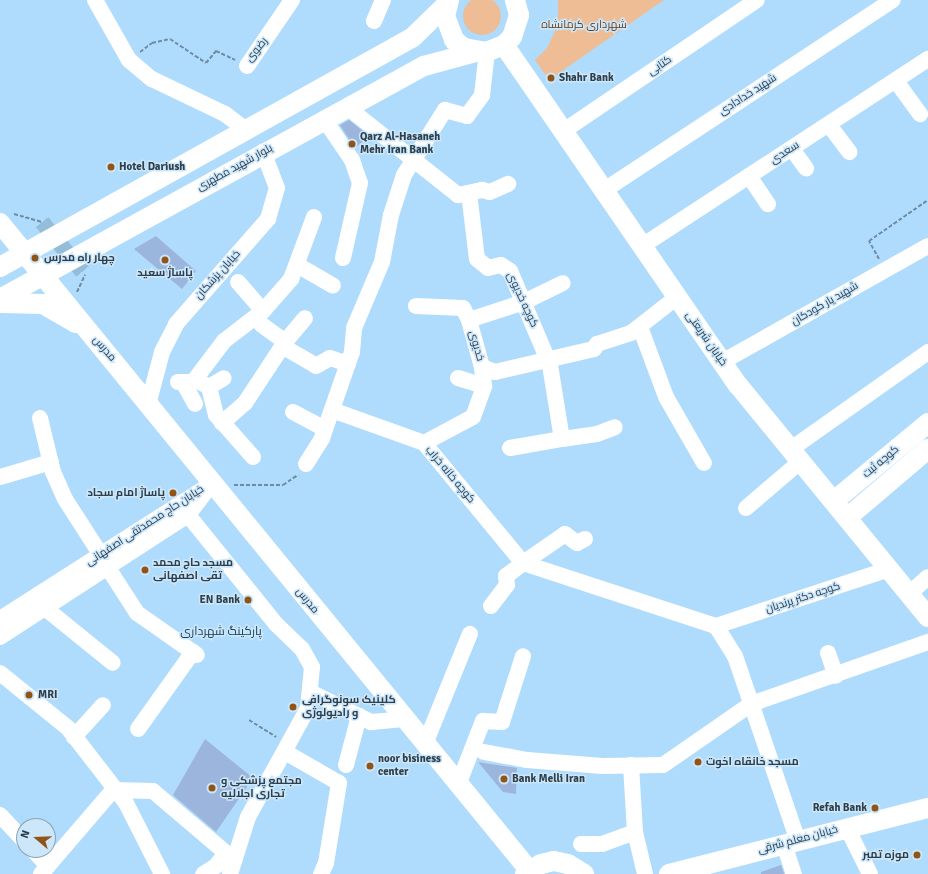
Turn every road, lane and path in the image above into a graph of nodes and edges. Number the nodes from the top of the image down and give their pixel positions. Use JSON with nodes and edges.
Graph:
{"nodes":[{"id":1,"x":94,"y":0,"type":"edge"},
{"id":2,"x":292,"y":0,"type":"edge"},
{"id":3,"x":383,"y":0,"type":"edge"},
{"id":4,"x":515,"y":0,"type":"edge"},
{"id":5,"x":757,"y":0,"type":"edge"},
{"id":6,"x":893,"y":0,"type":"edge"},
{"id":7,"x":448,"y":2,"type":"edge"},
{"id":8,"x":374,"y":21,"type":"dead end"},
{"id":9,"x":489,"y":50,"type":"junction"},
{"id":10,"x":928,"y":59,"type":"edge"},
{"id":11,"x":129,"y":60,"type":"junction"},
{"id":12,"x":247,"y":66,"type":"joint"},
{"id":13,"x":896,"y":81,"type":"junction"},
{"id":14,"x":347,"y":107,"type":"junction"},
{"id":15,"x":920,"y":114,"type":"dead end"},
{"id":16,"x":324,"y":119,"type":"junction"},
{"id":17,"x":829,"y":125,"type":"junction"},
{"id":18,"x":245,"y":129,"type":"junction"},
{"id":19,"x":562,"y":132,"type":"junction"},
{"id":20,"x":792,"y":149,"type":"junction"},
{"id":21,"x":263,"y":152,"type":"junction"},
{"id":22,"x":849,"y":152,"type":"dead end"},
{"id":23,"x":411,"y":160,"type":"junction"},
{"id":24,"x":806,"y":168,"type":"dead end"},
{"id":25,"x":750,"y":176,"type":"junction"},
{"id":26,"x":508,"y":184,"type":"dead end"},
{"id":27,"x":603,"y":191,"type":"junction"},
{"id":28,"x":469,"y":193,"type":"junction"},
{"id":29,"x":928,"y":200,"type":"edge"},
{"id":30,"x":768,"y":204,"type":"dead end"},
{"id":31,"x":314,"y":217,"type":"dead end"},
{"id":32,"x":6,"y":218,"type":"edge"},
{"id":33,"x":42,"y":222,"type":"tunnel mouth"},
{"id":34,"x":642,"y":246,"type":"junction"},
{"id":35,"x":928,"y":246,"type":"edge"},
{"id":36,"x":24,"y":252,"type":"junction"},
{"id":37,"x":343,"y":258,"type":"dead end"},
{"id":38,"x":299,"y":266,"type":"junction"},
{"id":39,"x":0,"y":267,"type":"edge"},
{"id":40,"x":886,"y":270,"type":"junction"},
{"id":41,"x":43,"y":275,"type":"junction"},
{"id":42,"x":85,"y":275,"type":"dead end"},
{"id":43,"x":238,"y":282,"type":"dead end"},
{"id":44,"x":563,"y":283,"type":"dead end"},
{"id":45,"x":333,"y":286,"type":"dead end"},
{"id":46,"x":78,"y":291,"type":"dead end"},
{"id":47,"x":677,"y":297,"type":"junction"},
{"id":48,"x":0,"y":299,"type":"edge"},
{"id":49,"x":524,"y":302,"type":"junction"},
{"id":50,"x":0,"y":303,"type":"edge"},
{"id":51,"x":416,"y":306,"type":"dead end"},
{"id":52,"x":260,"y":314,"type":"junction"},
{"id":53,"x":305,"y":318,"type":"dead end"},
{"id":54,"x":469,"y":320,"type":"junction"},
{"id":55,"x":640,"y":327,"type":"junction"},
{"id":56,"x":88,"y":331,"type":"junction"},
{"id":57,"x":283,"y":344,"type":"junction"},
{"id":58,"x":928,"y":352,"type":"edge"},
{"id":59,"x":546,"y":361,"type":"junction"},
{"id":60,"x":722,"y":362,"type":"junction"},
{"id":61,"x":348,"y":364,"type":"junction"},
{"id":62,"x":482,"y":367,"type":"junction"},
{"id":63,"x":224,"y":378,"type":"dead end"},
{"id":64,"x":458,"y":378,"type":"dead end"},
{"id":65,"x":185,"y":382,"type":"junction"},
{"id":66,"x":484,"y":386,"type":"junction"},
{"id":67,"x":209,"y":387,"type":"junction"},
{"id":68,"x":149,"y":401,"type":"junction"},
{"id":69,"x":195,"y":404,"type":"dead end"},
{"id":70,"x":332,"y":410,"type":"junction"},
{"id":71,"x":292,"y":412,"type":"dead end"},
{"id":72,"x":40,"y":418,"type":"dead end"},
{"id":73,"x":222,"y":423,"type":"junction"},
{"id":74,"x":928,"y":423,"type":"edge"},
{"id":75,"x":615,"y":427,"type":"dead end"},
{"id":76,"x":325,"y":429,"type":"junction"},
{"id":77,"x":562,"y":439,"type":"junction"},
{"id":78,"x":424,"y":444,"type":"junction"},
{"id":79,"x":510,"y":448,"type":"dead end"},
{"id":80,"x":928,"y":449,"type":"edge"},
{"id":81,"x":890,"y":453,"type":"junction"},
{"id":82,"x":796,"y":455,"type":"junction"},
{"id":83,"x":253,"y":457,"type":"dead end"},
{"id":84,"x":51,"y":462,"type":"junction"},
{"id":85,"x":704,"y":463,"type":"dead end"},
{"id":86,"x":306,"y":464,"type":"joint"},
{"id":87,"x":902,"y":470,"type":"junction"},
{"id":88,"x":0,"y":476,"type":"edge"},
{"id":89,"x":211,"y":484,"type":"junction"},
{"id":90,"x":834,"y":501,"type":"junction"},
{"id":91,"x":746,"y":508,"type":"dead end"},
{"id":92,"x":188,"y":515,"type":"junction"},
{"id":93,"x":848,"y":517,"type":"junction"},
{"id":94,"x":585,"y":539,"type":"dead end"},
{"id":95,"x":105,"y":561,"type":"junction"},
{"id":96,"x":523,"y":562,"type":"junction"},
{"id":97,"x":890,"y":570,"type":"junction"},
{"id":98,"x":928,"y":577,"type":"edge"},
{"id":99,"x":627,"y":583,"type":"dead end"},
{"id":100,"x":909,"y":594,"type":"junction"},
{"id":101,"x":636,"y":600,"type":"junction"},
{"id":102,"x":490,"y":606,"type":"dead end"},
{"id":103,"x":45,"y":608,"type":"junction"},
{"id":104,"x":928,"y":617,"type":"edge"},
{"id":105,"x":0,"y":619,"type":"edge"},
{"id":106,"x":716,"y":626,"type":"junction"},
{"id":107,"x":470,"y":634,"type":"dead end"},
{"id":108,"x":0,"y":637,"type":"edge"},
{"id":109,"x":928,"y":642,"type":"edge"},
{"id":110,"x":828,"y":653,"type":"dead end"},
{"id":111,"x":523,"y":656,"type":"dead end"},
{"id":112,"x":112,"y":663,"type":"dead end"},
{"id":113,"x":0,"y":673,"type":"edge"},
{"id":114,"x":836,"y":676,"type":"junction"},
{"id":115,"x":312,"y":693,"type":"junction"},
{"id":116,"x":750,"y":704,"type":"junction"},
{"id":117,"x":103,"y":705,"type":"dead end"},
{"id":118,"x":359,"y":716,"type":"junction"},
{"id":119,"x":404,"y":719,"type":"junction"},
{"id":120,"x":249,"y":720,"type":"dead end"},
{"id":121,"x":138,"y":729,"type":"dead end"},
{"id":122,"x":74,"y":737,"type":"junction"},
{"id":123,"x":425,"y":744,"type":"junction"},
{"id":124,"x":287,"y":748,"type":"junction"},
{"id":125,"x":484,"y":752,"type":"dead end"},
{"id":126,"x":346,"y":765,"type":"dead end"},
{"id":127,"x":630,"y":765,"type":"junction"},
{"id":128,"x":458,"y":785,"type":"junction"},
{"id":129,"x":113,"y":790,"type":"junction"},
{"id":130,"x":928,"y":808,"type":"edge"},
{"id":131,"x":0,"y":815,"type":"edge"},
{"id":132,"x":847,"y":828,"type":"junction"},
{"id":133,"x":16,"y":832,"type":"edge"},
{"id":134,"x":635,"y":832,"type":"junction"},
{"id":135,"x":791,"y":842,"type":"junction"},
{"id":136,"x":581,"y":844,"type":"dead end"},
{"id":137,"x":37,"y":858,"type":"edge"},
{"id":138,"x":44,"y":870,"type":"edge"},
{"id":139,"x":527,"y":872,"type":"edge"},
{"id":140,"x":162,"y":874,"type":"edge"},
{"id":141,"x":203,"y":874,"type":"edge"},
{"id":142,"x":230,"y":874,"type":"edge"},
{"id":143,"x":321,"y":874,"type":"edge"},
{"id":144,"x":584,"y":874,"type":"edge"},
{"id":145,"x":645,"y":874,"type":"edge"},
{"id":146,"x":669,"y":874,"type":"edge"},
{"id":147,"x":794,"y":874,"type":"edge"},
{"id":148,"x":870,"y":874,"type":"edge"}],
"edges":[{"from":1,"to":11,"type":"street"},
{"from":2,"to":12,"type":"street","name":"رضوی"},
{"from":3,"to":8,"type":"street"},
{"from":4,"to":9,"type":"main road"},
{"from":5,"to":19,"type":"street","name":"کتابی"},
{"from":6,"to":27,"type":"street","name":"شهید خدادادی"},
{"from":7,"to":9,"type":"main road"},
{"from":7,"to":18,"type":"main road"},
{"from":9,"to":14,"type":"main road","name":"بلوار شهید مطهری"},
{"from":9,"to":19,"type":"main road","name":"خیابان شریعتی"},
{"from":9,"to":23,"type":"street"},
{"from":10,"to":13,"type":"street","name":"سعدی"},
{"from":11,"to":12,"type":"path","name":"رضوی"},
{"from":11,"to":18,"type":"street"},
{"from":13,"to":15,"type":"street"},
{"from":13,"to":17,"type":"street","name":"سعدی"},
{"from":14,"to":16,"type":"main road","name":"بلوار شهید مطهری"},
{"from":14,"to":23,"type":"street"},
{"from":16,"to":21,"type":"main road","name":"بلوار شهید مطهری"},
{"from":16,"to":37,"type":"street"},
{"from":17,"to":20,"type":"street","name":"سعدی"},
{"from":17,"to":22,"type":"street"},
{"from":18,"to":21,"type":"main road"},
{"from":18,"to":36,"type":"main road"},
{"from":19,"to":27,"type":"main road","name":"خیابان شریعتی"},
{"from":20,"to":24,"type":"street"},
{"from":20,"to":25,"type":"street","name":"سعدی"},
{"from":21,"to":41,"type":"main road","name":"بلوار شهید مطهری"},
{"from":21,"to":68,"type":"street","name":"خیابان پزشکان"},
{"from":23,"to":28,"type":"street"},
{"from":23,"to":61,"type":"street"},
{"from":25,"to":30,"type":"street"},
{"from":25,"to":34,"type":"street","name":"سعدی"},
{"from":26,"to":28,"type":"street"},
{"from":27,"to":34,"type":"main road","name":"خیابان شریعتی"},
{"from":28,"to":49,"type":"street","name":"کوچه خدیوی"},
{"from":29,"to":40,"type":"path"},
{"from":31,"to":38,"type":"street"},
{"from":32,"to":33,"type":"path"},
{"from":32,"to":36,"type":"main road","name":"مدرس"},
{"from":34,"to":47,"type":"main road","name":"خیابان شریعتی"},
{"from":35,"to":40,"type":"street","name":"شهید یار کودکان"},
{"from":36,"to":39,"type":"main road"},
{"from":36,"to":41,"type":"main road","name":"مدرس"},
{"from":38,"to":45,"type":"street"},
{"from":38,"to":52,"type":"street"},
{"from":40,"to":60,"type":"street","name":"شهید یار کودکان"},
{"from":41,"to":48,"type":"main road","name":"بلوار شهید مطهری"},
{"from":41,"to":56,"type":"main road","name":"مدرس"},
{"from":42,"to":46,"type":"path"},
{"from":43,"to":52,"type":"street"},
{"from":44,"to":49,"type":"street","name":"خدیوی"},
{"from":47,"to":55,"type":"street"},
{"from":47,"to":60,"type":"main road","name":"خیابان شریعتی"},
{"from":49,"to":54,"type":"street","name":"خدیوی"},
{"from":49,"to":59,"type":"street","name":"کوچه خدیوی"},
{"from":50,"to":56,"type":"main road"},
{"from":51,"to":54,"type":"street"},
{"from":52,"to":57,"type":"street"},
{"from":52,"to":65,"type":"street"},
{"from":53,"to":57,"type":"street"},
{"from":54,"to":62,"type":"street","name":"خدیوی"},
{"from":55,"to":59,"type":"street"},
{"from":55,"to":85,"type":"street"},
{"from":56,"to":68,"type":"main road","name":"مدرس"},
{"from":57,"to":61,"type":"street"},
{"from":57,"to":73,"type":"street"},
{"from":58,"to":82,"type":"street"},
{"from":59,"to":62,"type":"street"},
{"from":59,"to":77,"type":"street","name":"کوچه خدیوی"},
{"from":60,"to":82,"type":"main road","name":"خیابان شریعتی"},
{"from":61,"to":70,"type":"street"},
{"from":62,"to":66,"type":"street","name":"خدیوی"},
{"from":63,"to":67,"type":"street"},
{"from":64,"to":66,"type":"street"},
{"from":65,"to":67,"type":"street"},
{"from":65,"to":69,"type":"street"},
{"from":66,"to":78,"type":"street","name":"خدیوی"},
{"from":67,"to":73,"type":"street"},
{"from":68,"to":89,"type":"main road","name":"مدرس"},
{"from":70,"to":76,"type":"street"},
{"from":70,"to":78,"type":"street","name":"کوچه خانه خراب"},
{"from":71,"to":76,"type":"street"},
{"from":72,"to":84,"type":"street"},
{"from":73,"to":83,"type":"street"},
{"from":74,"to":81,"type":"main road","name":"کوچه ثبت"},
{"from":75,"to":77,"type":"street"},
{"from":76,"to":86,"type":"street"},
{"from":77,"to":79,"type":"street"},
{"from":78,"to":96,"type":"street","name":"کوچه خانه خراب"},
{"from":80,"to":87,"type":"main road","name":"کوچه ثبت"},
{"from":81,"to":87,"type":"main road"},
{"from":81,"to":90,"type":"main road","name":"کوچه ثبت"},
{"from":82,"to":90,"type":"main road","name":"خیابان شریعتی"},
{"from":82,"to":91,"type":"street"},
{"from":84,"to":88,"type":"street"},
{"from":84,"to":95,"type":"street"},
{"from":86,"to":89,"type":"path"},
{"from":87,"to":93,"type":"main road","name":"کوچه ثبت"},
{"from":89,"to":92,"type":"street","name":"خیابان حاج محمدتقی اصفهانی"},
{"from":89,"to":95,"type":"street","name":"خیابان حاج محمدتقی اصفهانی"},
{"from":89,"to":119,"type":"main road","name":"مدرس"},
{"from":90,"to":93,"type":"main road","name":"خیابان شریعتی"},
{"from":92,"to":95,"type":"street","name":"خیابان حاج محمدتقی اصفهانی"},
{"from":92,"to":115,"type":"street"},
{"from":93,"to":97,"type":"main road","name":"خیابان شریعتی"},
{"from":94,"to":96,"type":"street"},
{"from":95,"to":103,"type":"street","name":"خیابان حاج محمدتقی اصفهانی"},
{"from":95,"to":105,"type":"street","name":"خیابان حاج محمدتقی اصفهانی"},
{"from":95,"to":121,"type":"street"},
{"from":96,"to":101,"type":"street"},
{"from":96,"to":102,"type":"street"},
{"from":97,"to":100,"type":"main road","name":"خیابان شریعتی"},
{"from":97,"to":106,"type":"street","name":"کوچه دکتر پرندیان"},
{"from":98,"to":100,"type":"street"},
{"from":99,"to":101,"type":"street"},
{"from":100,"to":104,"type":"main road","name":"خیابان شریعتی"},
{"from":101,"to":106,"type":"street"},
{"from":103,"to":108,"type":"street","name":"خیابان حاج محمدتقی اصفهانی"},
{"from":103,"to":112,"type":"street"},
{"from":106,"to":116,"type":"street"},
{"from":107,"to":123,"type":"street"},
{"from":109,"to":114,"type":"street"},
{"from":110,"to":114,"type":"street"},
{"from":111,"to":128,"type":"street"},
{"from":113,"to":122,"type":"street"},
{"from":114,"to":116,"type":"street"},
{"from":115,"to":118,"type":"street"},
{"from":115,"to":124,"type":"street"},
{"from":116,"to":127,"type":"street"},
{"from":116,"to":135,"type":"street"},
{"from":117,"to":122,"type":"street"},
{"from":118,"to":119,"type":"street"},
{"from":118,"to":126,"type":"street"},
{"from":119,"to":123,"type":"main road","name":"مدرس"},
{"from":120,"to":124,"type":"path"},
{"from":122,"to":129,"type":"street"},
{"from":123,"to":128,"type":"main road","name":"مدرس"},
{"from":124,"to":142,"type":"street"},
{"from":124,"to":143,"type":"street"},
{"from":125,"to":127,"type":"street"},
{"from":127,"to":134,"type":"street"},
{"from":128,"to":139,"type":"main road","name":"مدرس"},
{"from":129,"to":138,"type":"street"},
{"from":129,"to":140,"type":"street"},
{"from":129,"to":141,"type":"street"},
{"from":130,"to":132,"type":"main road","name":"خیابان معلم شرقی"},
{"from":131,"to":133,"type":"street"},
{"from":132,"to":135,"type":"main road","name":"خیابان معلم شرقی"},
{"from":132,"to":148,"type":"street"},
{"from":134,"to":136,"type":"street"},
{"from":134,"to":145,"type":"street"},
{"from":135,"to":146,"type":"main road","name":"خیابان معلم شرقی"},
{"from":135,"to":147,"type":"street"},
{"from":137,"to":138,"type":"street"},
{"from":139,"to":144,"type":"main road"}]}
